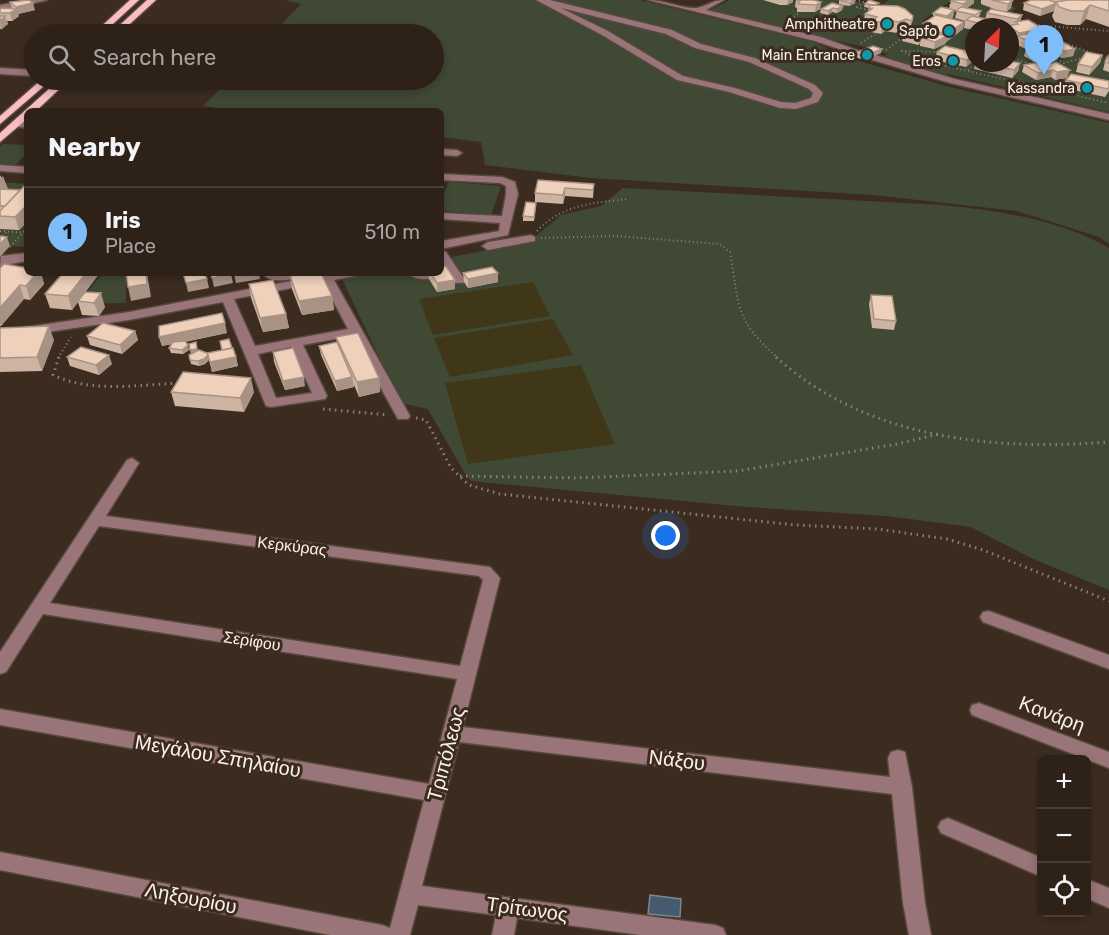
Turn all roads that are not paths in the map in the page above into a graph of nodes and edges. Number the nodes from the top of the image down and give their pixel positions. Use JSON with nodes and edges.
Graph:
{"nodes":[{"id":1,"x":42,"y":0,"type":"edge"},
{"id":2,"x":135,"y":0,"type":"edge"},
{"id":3,"x":152,"y":0,"type":"edge"},
{"id":4,"x":541,"y":0,"type":"edge"},
{"id":5,"x":652,"y":0,"type":"edge"},
{"id":6,"x":720,"y":0,"type":"edge"},
{"id":7,"x":0,"y":8,"type":"edge"},
{"id":8,"x":698,"y":11,"type":"junction"},
{"id":9,"x":108,"y":24,"type":"edge"},
{"id":10,"x":125,"y":24,"type":"edge"},
{"id":11,"x":0,"y":71,"type":"edge"},
{"id":12,"x":24,"y":72,"type":"edge"},
{"id":13,"x":35,"y":90,"type":"edge"},
{"id":14,"x":53,"y":90,"type":"edge"},
{"id":15,"x":33,"y":108,"type":"edge"},
{"id":16,"x":1109,"y":117,"type":"edge"},
{"id":17,"x":0,"y":121,"type":"edge"},
{"id":18,"x":22,"y":124,"type":"edge"},
{"id":19,"x":0,"y":139,"type":"edge"},
{"id":20,"x":444,"y":152,"type":"edge"},
{"id":21,"x":457,"y":153,"type":"dead end"},
{"id":22,"x":0,"y":168,"type":"edge"},
{"id":23,"x":24,"y":173,"type":"edge"},
{"id":24,"x":24,"y":173,"type":"edge"},
{"id":25,"x":0,"y":177,"type":"edge"},
{"id":26,"x":444,"y":177,"type":"edge"},
{"id":27,"x":444,"y":216,"type":"edge"},
{"id":28,"x":505,"y":220,"type":"junction"},
{"id":29,"x":531,"y":239,"type":"road end"},
{"id":30,"x":444,"y":251,"type":"edge"},
{"id":31,"x":444,"y":252,"type":"edge"},
{"id":32,"x":24,"y":258,"type":"edge"},
{"id":33,"x":444,"y":258,"type":"edge"},
{"id":34,"x":0,"y":262,"type":"edge"},
{"id":35,"x":450,"y":270,"type":"junction"},
{"id":36,"x":444,"y":273,"type":"edge"},
{"id":37,"x":337,"y":276,"type":"edge"},
{"id":38,"x":327,"y":278,"type":"junction"},
{"id":39,"x":459,"y":280,"type":"dead end"},
{"id":40,"x":227,"y":297,"type":"junction"},
{"id":41,"x":356,"y":331,"type":"junction"},
{"id":42,"x":0,"y":335,"type":"edge"},
{"id":43,"x":296,"y":343,"type":"junction"},
{"id":44,"x":250,"y":351,"type":"junction"},
{"id":45,"x":403,"y":416,"type":"road end"},
{"id":46,"x":132,"y":463,"type":"dead end"},
{"id":47,"x":93,"y":520,"type":"junction"},
{"id":48,"x":490,"y":574,"type":"joint"},
{"id":49,"x":38,"y":607,"type":"junction"},
{"id":50,"x":989,"y":617,"type":"dead end"},
{"id":51,"x":1109,"y":662,"type":"edge"},
{"id":52,"x":0,"y":667,"type":"edge"},
{"id":53,"x":467,"y":674,"type":"junction"},
{"id":54,"x":979,"y":710,"type":"dead end"},
{"id":55,"x":0,"y":717,"type":"edge"},
{"id":56,"x":452,"y":733,"type":"junction"},
{"id":57,"x":898,"y":758,"type":"dead end"},
{"id":58,"x":1109,"y":760,"type":"edge"},
{"id":59,"x":902,"y":787,"type":"junction"},
{"id":60,"x":436,"y":794,"type":"junction"},
{"id":61,"x":948,"y":827,"type":"dead end"},
{"id":62,"x":0,"y":861,"type":"edge"},
{"id":63,"x":1037,"y":866,"type":"edge"},
{"id":64,"x":1091,"y":890,"type":"edge"},
{"id":65,"x":410,"y":894,"type":"junction"},
{"id":66,"x":1109,"y":898,"type":"edge"},
{"id":67,"x":508,"y":907,"type":"junction"},
{"id":68,"x":382,"y":935,"type":"edge"},
{"id":69,"x":399,"y":935,"type":"edge"},
{"id":70,"x":503,"y":935,"type":"edge"},
{"id":71,"x":712,"y":935,"type":"edge"},
{"id":72,"x":920,"y":935,"type":"edge"}],
"edges":[{"from":1,"to":7,"type":"street"},
{"from":2,"to":9,"type":"main road"},
{"from":3,"to":10,"type":"main road"},
{"from":4,"to":4,"type":"street"},
{"from":5,"to":8,"type":"street"},
{"from":6,"to":8,"type":"street"},
{"from":8,"to":16,"type":"street"},
{"from":11,"to":12,"type":"street"},
{"from":13,"to":17,"type":"main road"},
{"from":14,"to":15,"type":"main road"},
{"from":18,"to":19,"type":"main road"},
{"from":20,"to":21,"type":"street"},
{"from":22,"to":23,"type":"street"},
{"from":24,"to":25,"type":"street"},
{"from":26,"to":28,"type":"street"},
{"from":27,"to":28,"type":"street"},
{"from":28,"to":30,"type":"street"},
{"from":29,"to":31,"type":"street"},
{"from":32,"to":34,"type":"street"},
{"from":33,"to":35,"type":"street"},
{"from":35,"to":36,"type":"street"},
{"from":35,"to":39,"type":"street"},
{"from":37,"to":38,"type":"street"},
{"from":38,"to":40,"type":"street"},
{"from":38,"to":41,"type":"street"},
{"from":40,"to":42,"type":"street"},
{"from":40,"to":44,"type":"street"},
{"from":41,"to":43,"type":"street"},
{"from":41,"to":45,"type":"street"},
{"from":43,"to":44,"type":"street"},
{"from":43,"to":44,"type":"street"},
{"from":46,"to":47,"type":"street"},
{"from":47,"to":48,"type":"street","name":"Κερκύρας"},
{"from":47,"to":49,"type":"street"},
{"from":48,"to":53,"type":"street","name":"Τριπόλεως"},
{"from":49,"to":52,"type":"street"},
{"from":49,"to":53,"type":"street","name":"Σερίφου"},
{"from":50,"to":51,"type":"street"},
{"from":53,"to":56,"type":"street","name":"Τριπόλεως"},
{"from":54,"to":58,"type":"street","name":"Κανάρη"},
{"from":55,"to":60,"type":"street","name":"Μεγάλου Σπηλαίου"},
{"from":56,"to":59,"type":"street","name":"Νάξου"},
{"from":56,"to":60,"type":"street","name":"Τριπόλεως"},
{"from":57,"to":59,"type":"street"},
{"from":59,"to":72,"type":"street"},
{"from":60,"to":65,"type":"street","name":"Τριπόλεως"},
{"from":61,"to":63,"type":"street"},
{"from":62,"to":68,"type":"street","name":"Ληξουρίου"},
{"from":64,"to":66,"type":"street"},
{"from":65,"to":67,"type":"street","name":"Τρίτωνος"},
{"from":65,"to":69,"type":"street","name":"Τριπόλεως"},
{"from":67,"to":70,"type":"street"},
{"from":67,"to":71,"type":"street","name":"Τρίτωνος"}]}
